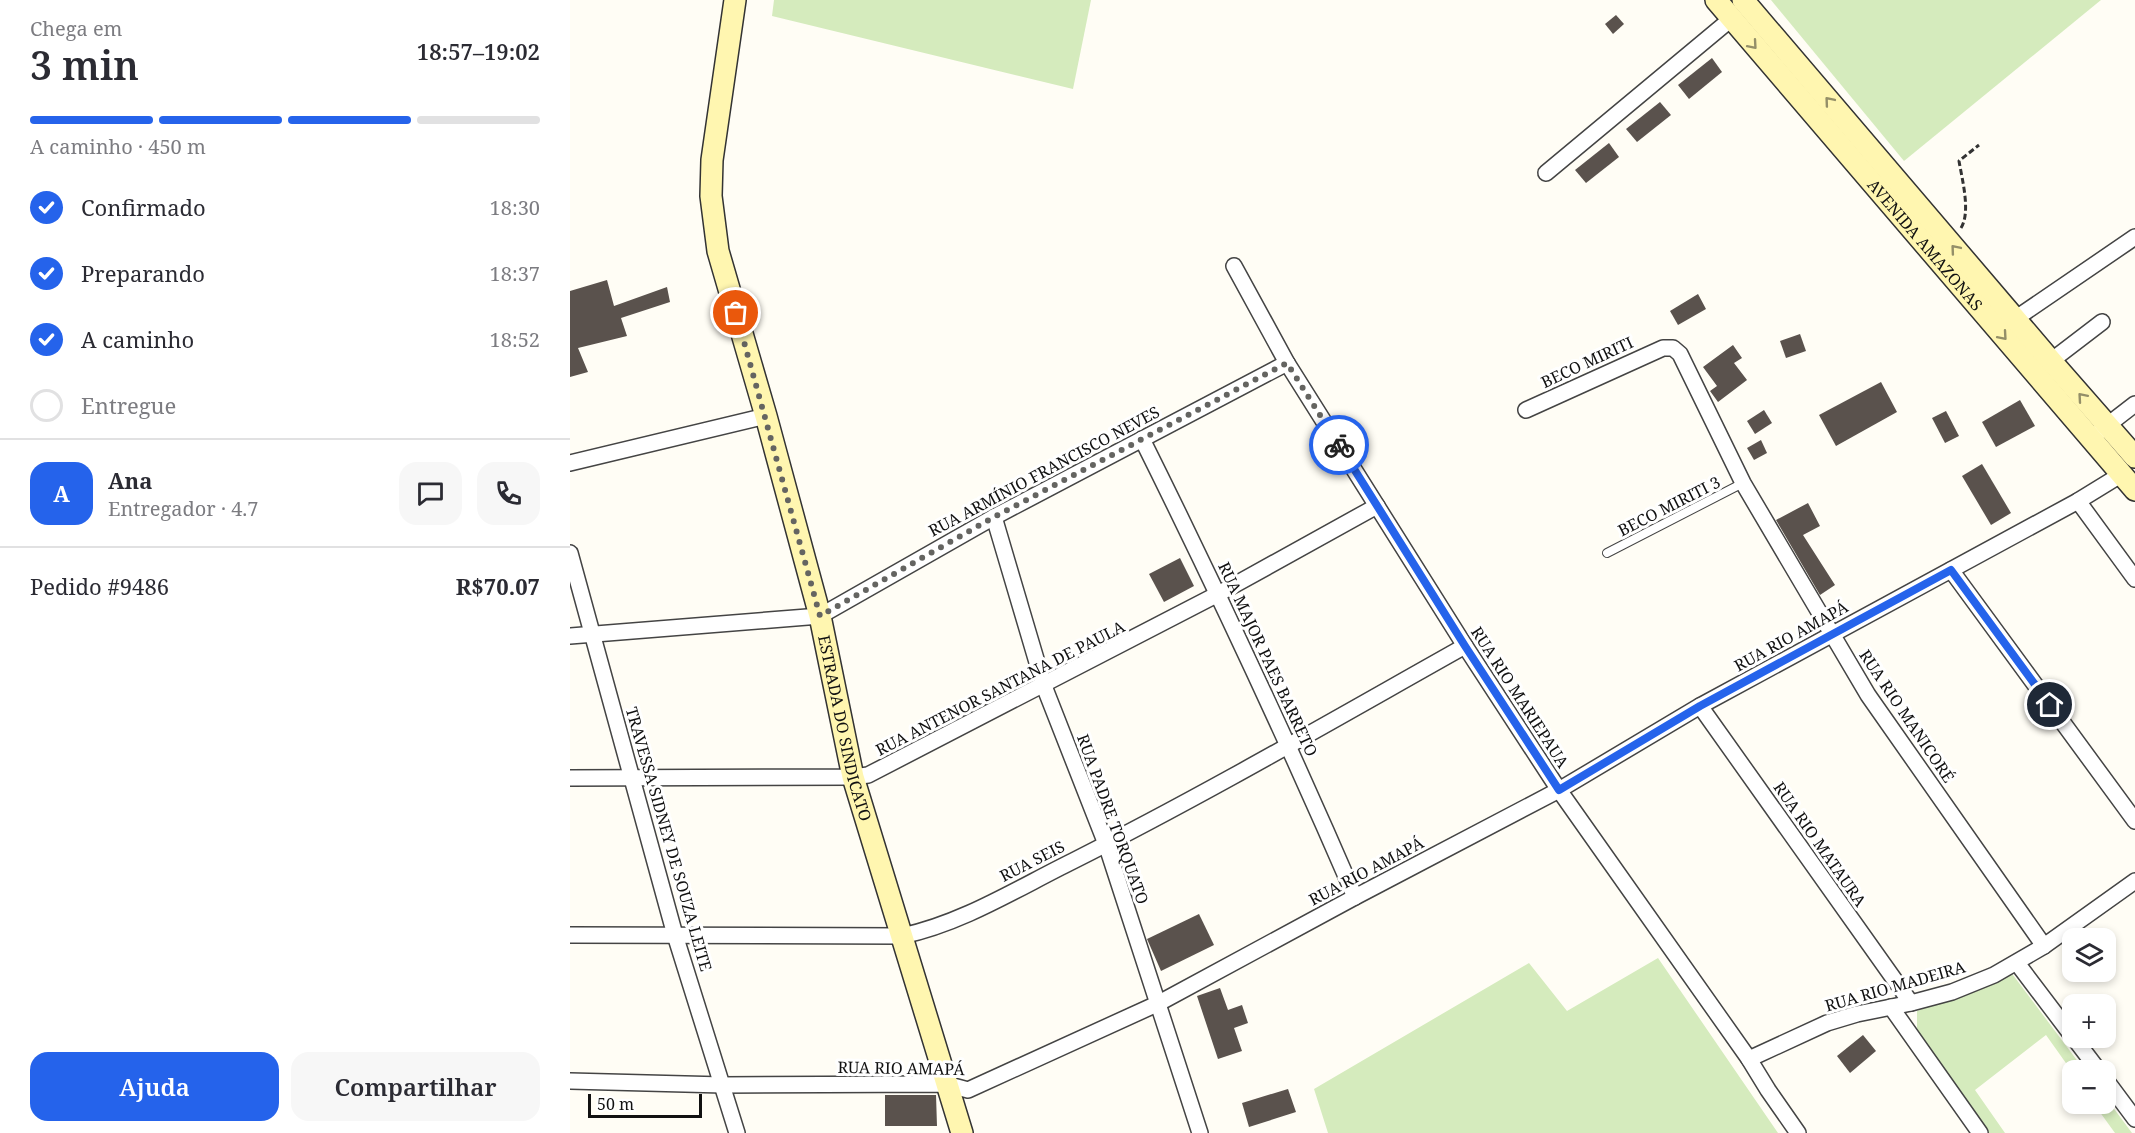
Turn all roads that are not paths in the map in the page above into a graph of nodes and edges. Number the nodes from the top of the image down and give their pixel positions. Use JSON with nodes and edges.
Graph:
{"nodes":[{"id":1,"x":735,"y":0,"type":"edge"},
{"id":2,"x":1743,"y":0,"type":"edge"},
{"id":3,"x":1721,"y":5,"type":"edge"},
{"id":4,"x":1546,"y":172,"type":"dead end"},
{"id":5,"x":2135,"y":237,"type":"edge"},
{"id":6,"x":1234,"y":266,"type":"dead end"},
{"id":7,"x":2015,"y":320,"type":"junction"},
{"id":8,"x":2102,"y":322,"type":"dead end"},
{"id":9,"x":1663,"y":348,"type":"joint"},
{"id":10,"x":2051,"y":361,"type":"junction"},
{"id":11,"x":1287,"y":363,"type":"junction"},
{"id":12,"x":2135,"y":404,"type":"edge"},
{"id":13,"x":1526,"y":410,"type":"dead end"},
{"id":14,"x":766,"y":416,"type":"junction"},
{"id":15,"x":2099,"y":432,"type":"junction"},
{"id":16,"x":1142,"y":439,"type":"junction"},
{"id":17,"x":2135,"y":457,"type":"edge"},
{"id":18,"x":570,"y":463,"type":"edge"},
{"id":19,"x":2128,"y":482,"type":"edge"},
{"id":20,"x":1743,"y":483,"type":"junction"},
{"id":21,"x":2078,"y":501,"type":"junction"},
{"id":22,"x":1377,"y":506,"type":"junction"},
{"id":23,"x":994,"y":517,"type":"junction"},
{"id":24,"x":570,"y":553,"type":"edge"},
{"id":25,"x":1607,"y":553,"type":"dead end"},
{"id":26,"x":1951,"y":570,"type":"junction"},
{"id":27,"x":2135,"y":579,"type":"edge"},
{"id":28,"x":1218,"y":594,"type":"junction"},
{"id":29,"x":820,"y":616,"type":"junction"},
{"id":30,"x":1833,"y":633,"type":"junction"},
{"id":31,"x":594,"y":635,"type":"junction"},
{"id":32,"x":570,"y":636,"type":"edge"},
{"id":33,"x":1465,"y":646,"type":"junction"},
{"id":34,"x":1044,"y":686,"type":"junction"},
{"id":35,"x":1700,"y":706,"type":"junction"},
{"id":36,"x":1289,"y":746,"type":"junction"},
{"id":37,"x":853,"y":777,"type":"junction"},
{"id":38,"x":570,"y":778,"type":"edge"},
{"id":39,"x":632,"y":779,"type":"junction"},
{"id":40,"x":1559,"y":790,"type":"junction"},
{"id":41,"x":2135,"y":821,"type":"edge"},
{"id":42,"x":1106,"y":844,"type":"junction"},
{"id":43,"x":2135,"y":880,"type":"edge"},
{"id":44,"x":1355,"y":897,"type":"junction"},
{"id":45,"x":570,"y":935,"type":"edge"},
{"id":46,"x":675,"y":935,"type":"junction"},
{"id":47,"x":902,"y":936,"type":"junction"},
{"id":48,"x":2044,"y":946,"type":"junction"},
{"id":49,"x":2018,"y":963,"type":"junction"},
{"id":50,"x":1159,"y":1003,"type":"junction"},
{"id":51,"x":1911,"y":1003,"type":"junction"},
{"id":52,"x":1891,"y":1007,"type":"junction"},
{"id":53,"x":2062,"y":1022,"type":"edge"},
{"id":54,"x":2081,"y":1048,"type":"edge"},
{"id":55,"x":1749,"y":1059,"type":"junction"},
{"id":56,"x":2091,"y":1060,"type":"edge"},
{"id":57,"x":570,"y":1081,"type":"edge"},
{"id":58,"x":946,"y":1084,"type":"junction"},
{"id":59,"x":723,"y":1085,"type":"junction"},
{"id":60,"x":2116,"y":1093,"type":"edge"},
{"id":61,"x":2135,"y":1119,"type":"edge"},
{"id":62,"x":737,"y":1133,"type":"edge"},
{"id":63,"x":962,"y":1133,"type":"edge"},
{"id":64,"x":1200,"y":1133,"type":"edge"},
{"id":65,"x":1798,"y":1133,"type":"edge"},
{"id":66,"x":1980,"y":1133,"type":"edge"}],
"edges":[{"from":1,"to":14,"type":"street","name":"ESTRADA DO SINDICATO"},
{"from":7,"to":2,"type":"street","name":"AVENIDA AMAZONAS","one_way":true},
{"from":3,"to":4,"type":"street"},
{"from":3,"to":15,"type":"street","name":"AVENIDA AMAZONAS","one_way":true},
{"from":5,"to":7,"type":"street"},
{"from":6,"to":11,"type":"street","name":"RUA RIO MARIEPAUA"},
{"from":7,"to":10,"type":"street","name":"AVENIDA AMAZONAS"},
{"from":8,"to":10,"type":"street"},
{"from":9,"to":13,"type":"street","name":"BECO MIRITI"},
{"from":9,"to":20,"type":"street","name":"RUA RIO MANICORÉ"},
{"from":15,"to":10,"type":"street","name":"AVENIDA AMAZONAS","one_way":true},
{"from":11,"to":16,"type":"street","name":"RUA ARMÍNIO FRANCISCO NEVES"},
{"from":11,"to":22,"type":"street","name":"RUA RIO MARIEPAUA"},
{"from":12,"to":15,"type":"street"},
{"from":14,"to":18,"type":"street"},
{"from":14,"to":29,"type":"street","name":"ESTRADA DO SINDICATO"},
{"from":15,"to":17,"type":"street","name":"AVENIDA AMAZONAS"},
{"from":15,"to":19,"type":"street","name":"AVENIDA AMAZONAS"},
{"from":16,"to":23,"type":"street","name":"RUA ARMÍNIO FRANCISCO NEVES"},
{"from":16,"to":28,"type":"street","name":"RUA MAJOR PAES BARRETO"},
{"from":19,"to":21,"type":"street","name":"RUA RIO AMAPÁ"},
{"from":20,"to":25,"type":"lane","name":"BECO MIRITI 3"},
{"from":20,"to":30,"type":"street","name":"RUA RIO MANICORÉ"},
{"from":21,"to":26,"type":"street","name":"RUA RIO AMAPÁ"},
{"from":21,"to":27,"type":"street"},
{"from":22,"to":28,"type":"street","name":"RUA ANTENOR SANTANA DE PAULA"},
{"from":22,"to":33,"type":"street","name":"RUA RIO MARIEPAUA"},
{"from":23,"to":29,"type":"street","name":"RUA ARMÍNIO FRANCISCO NEVES"},
{"from":23,"to":34,"type":"street","name":"RUA PADRE TORQUATO"},
{"from":24,"to":31,"type":"street","name":"TRAVESSA SIDNEY DE SOUZA LEITE"},
{"from":26,"to":30,"type":"street","name":"RUA RIO AMAPÁ"},
{"from":26,"to":41,"type":"street"},
{"from":28,"to":34,"type":"street","name":"RUA ANTENOR SANTANA DE PAULA"},
{"from":28,"to":36,"type":"street","name":"RUA MAJOR PAES BARRETO"},
{"from":29,"to":31,"type":"street","name":"RUA ARMÍNIO FRANCISCO NEVES"},
{"from":29,"to":37,"type":"street","name":"ESTRADA DO SINDICATO"},
{"from":30,"to":35,"type":"street","name":"RUA RIO AMAPÁ"},
{"from":30,"to":48,"type":"street","name":"RUA RIO MANICORÉ"},
{"from":31,"to":32,"type":"street","name":"RUA ARMÍNIO FRANCISCO NEVES"},
{"from":31,"to":39,"type":"street","name":"TRAVESSA SIDNEY DE SOUZA LEITE"},
{"from":33,"to":36,"type":"street","name":"RUA SEIS"},
{"from":33,"to":40,"type":"street","name":"RUA RIO MARIEPAUA"},
{"from":34,"to":37,"type":"street","name":"RUA ANTENOR SANTANA DE PAULA"},
{"from":34,"to":42,"type":"street","name":"RUA PADRE TORQUATO"},
{"from":35,"to":40,"type":"street","name":"RUA RIO AMAPÁ"},
{"from":35,"to":51,"type":"street","name":"RUA RIO MATAURA"},
{"from":36,"to":42,"type":"street","name":"RUA SEIS"},
{"from":36,"to":44,"type":"street","name":"RUA MAJOR PAES BARRETO"},
{"from":37,"to":39,"type":"street","name":"RUA ANTENOR SANTANA DE PAULA"},
{"from":37,"to":47,"type":"street","name":"ESTRADA DO SINDICATO"},
{"from":38,"to":39,"type":"street","name":"RUA ANTENOR SANTANA DE PAULA"},
{"from":39,"to":46,"type":"street","name":"TRAVESSA SIDNEY DE SOUZA LEITE"},
{"from":40,"to":44,"type":"street","name":"RUA RIO AMAPÁ"},
{"from":40,"to":55,"type":"street","name":"RUA RIO MARIEPAUA"},
{"from":42,"to":47,"type":"street","name":"RUA SEIS"},
{"from":42,"to":50,"type":"street","name":"RUA PADRE TORQUATO"},
{"from":43,"to":48,"type":"street","name":"RUA RIO MADEIRA"},
{"from":44,"to":50,"type":"street","name":"RUA RIO AMAPÁ"},
{"from":45,"to":46,"type":"street","name":"RUA SEIS"},
{"from":46,"to":47,"type":"street","name":"RUA SEIS"},
{"from":46,"to":59,"type":"street","name":"TRAVESSA SIDNEY DE SOUZA LEITE"},
{"from":47,"to":58,"type":"street","name":"ESTRADA DO SINDICATO"},
{"from":48,"to":49,"type":"street","name":"RUA RIO MADEIRA"},
{"from":49,"to":51,"type":"street","name":"RUA RIO MADEIRA"},
{"from":49,"to":53,"type":"street"},
{"from":50,"to":58,"type":"street","name":"RUA RIO AMAPÁ"},
{"from":50,"to":64,"type":"street","name":"RUA PADRE TORQUATO"},
{"from":51,"to":52,"type":"street","name":"RUA RIO MADEIRA"},
{"from":52,"to":55,"type":"street","name":"RUA RIO MADEIRA"},
{"from":52,"to":66,"type":"street"},
{"from":54,"to":56,"type":"street"},
{"from":55,"to":65,"type":"street","name":"RUA RIO MARIEPAUA"},
{"from":57,"to":59,"type":"street","name":"RUA RIO AMAPÁ"},
{"from":58,"to":59,"type":"street","name":"RUA RIO AMAPÁ"},
{"from":58,"to":63,"type":"street","name":"ESTRADA DO SINDICATO"},
{"from":59,"to":62,"type":"street","name":"TRAVESSA SIDNEY DE SOUZA LEITE"},
{"from":60,"to":61,"type":"street"}]}
